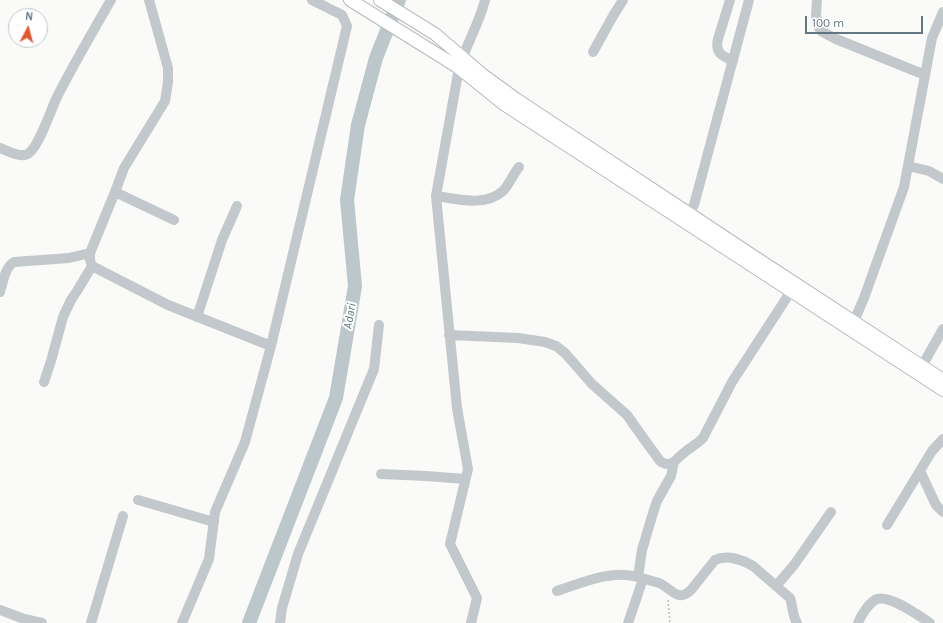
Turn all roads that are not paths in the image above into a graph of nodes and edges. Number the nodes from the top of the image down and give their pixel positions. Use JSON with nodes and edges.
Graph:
{"nodes":[{"id":1,"x":111,"y":0,"type":"edge"},
{"id":2,"x":149,"y":0,"type":"edge"},
{"id":3,"x":312,"y":0,"type":"edge"},
{"id":4,"x":350,"y":0,"type":"edge"},
{"id":5,"x":380,"y":0,"type":"edge"},
{"id":6,"x":485,"y":0,"type":"edge"},
{"id":7,"x":623,"y":0,"type":"edge"},
{"id":8,"x":730,"y":0,"type":"edge"},
{"id":9,"x":817,"y":0,"type":"edge"},
{"id":10,"x":748,"y":2,"type":"edge"},
{"id":11,"x":943,"y":12,"type":"edge"},
{"id":12,"x":593,"y":52,"type":"dead end"},
{"id":13,"x":732,"y":61,"type":"junction"},
{"id":14,"x":461,"y":62,"type":"junction"},
{"id":15,"x":925,"y":75,"type":"junction"},
{"id":16,"x":0,"y":148,"type":"edge"},
{"id":17,"x":908,"y":166,"type":"junction"},
{"id":18,"x":519,"y":167,"type":"dead end"},
{"id":19,"x":943,"y":179,"type":"edge"},
{"id":20,"x":115,"y":192,"type":"junction"},
{"id":21,"x":436,"y":196,"type":"junction"},
{"id":22,"x":237,"y":206,"type":"dead end"},
{"id":23,"x":688,"y":214,"type":"junction"},
{"id":24,"x":174,"y":220,"type":"dead end"},
{"id":25,"x":90,"y":253,"type":"junction"},
{"id":26,"x":92,"y":266,"type":"junction"},
{"id":27,"x":792,"y":291,"type":"junction"},
{"id":28,"x":0,"y":292,"type":"edge"},
{"id":29,"x":197,"y":316,"type":"junction"},
{"id":30,"x":379,"y":325,"type":"dead end"},
{"id":31,"x":852,"y":325,"type":"junction"},
{"id":32,"x":943,"y":329,"type":"edge"},
{"id":33,"x":449,"y":335,"type":"junction"},
{"id":34,"x":271,"y":346,"type":"junction"},
{"id":35,"x":922,"y":366,"type":"junction"},
{"id":36,"x":943,"y":380,"type":"edge"},
{"id":37,"x":44,"y":382,"type":"dead end"},
{"id":38,"x":943,"y":390,"type":"edge"},
{"id":39,"x":943,"y":439,"type":"edge"},
{"id":40,"x":674,"y":462,"type":"junction"},
{"id":41,"x":920,"y":471,"type":"junction"},
{"id":42,"x":381,"y":474,"type":"dead end"},
{"id":43,"x":465,"y":479,"type":"junction"},
{"id":44,"x":138,"y":500,"type":"dead end"},
{"id":45,"x":831,"y":512,"type":"dead end"},
{"id":46,"x":943,"y":512,"type":"edge"},
{"id":47,"x":122,"y":516,"type":"dead end"},
{"id":48,"x":214,"y":522,"type":"junction"},
{"id":49,"x":887,"y":525,"type":"dead end"},
{"id":50,"x":640,"y":578,"type":"junction"},
{"id":51,"x":776,"y":586,"type":"junction"},
{"id":52,"x":557,"y":591,"type":"dead end"},
{"id":53,"x":0,"y":610,"type":"edge"},
{"id":54,"x":42,"y":623,"type":"edge"},
{"id":55,"x":91,"y":623,"type":"edge"},
{"id":56,"x":182,"y":623,"type":"edge"},
{"id":57,"x":280,"y":623,"type":"edge"},
{"id":58,"x":471,"y":623,"type":"edge"},
{"id":59,"x":628,"y":623,"type":"edge"},
{"id":60,"x":797,"y":623,"type":"edge"},
{"id":61,"x":858,"y":623,"type":"edge"},
{"id":62,"x":930,"y":623,"type":"edge"}],
"edges":[{"from":1,"to":16,"type":"street"},
{"from":2,"to":20,"type":"street"},
{"from":3,"to":34,"type":"street"},
{"from":4,"to":14,"type":"main road"},
{"from":5,"to":14,"type":"main road"},
{"from":6,"to":14,"type":"street"},
{"from":7,"to":12,"type":"street"},
{"from":8,"to":10,"type":"street"},
{"from":8,"to":13,"type":"street"},
{"from":9,"to":15,"type":"street"},
{"from":10,"to":13,"type":"street"},
{"from":11,"to":15,"type":"street"},
{"from":13,"to":23,"type":"street"},
{"from":14,"to":21,"type":"street"},
{"from":14,"to":23,"type":"main road"},
{"from":14,"to":27,"type":"main road"},
{"from":15,"to":17,"type":"street"},
{"from":17,"to":19,"type":"street"},
{"from":17,"to":31,"type":"street"},
{"from":18,"to":21,"type":"street"},
{"from":20,"to":24,"type":"street"},
{"from":20,"to":25,"type":"street"},
{"from":21,"to":33,"type":"street"},
{"from":22,"to":29,"type":"street"},
{"from":23,"to":31,"type":"main road"},
{"from":25,"to":26,"type":"street"},
{"from":25,"to":28,"type":"street"},
{"from":26,"to":29,"type":"street"},
{"from":26,"to":37,"type":"street"},
{"from":27,"to":31,"type":"main road"},
{"from":27,"to":40,"type":"street"},
{"from":29,"to":34,"type":"street"},
{"from":30,"to":57,"type":"street"},
{"from":31,"to":35,"type":"main road"},
{"from":31,"to":38,"type":"main road"},
{"from":32,"to":35,"type":"street"},
{"from":33,"to":40,"type":"street"},
{"from":33,"to":43,"type":"street"},
{"from":34,"to":48,"type":"street"},
{"from":35,"to":36,"type":"main road"},
{"from":39,"to":41,"type":"street"},
{"from":40,"to":50,"type":"street"},
{"from":41,"to":46,"type":"street"},
{"from":41,"to":49,"type":"street"},
{"from":42,"to":43,"type":"street"},
{"from":43,"to":58,"type":"street"},
{"from":44,"to":48,"type":"street"},
{"from":45,"to":51,"type":"street"},
{"from":47,"to":55,"type":"street"},
{"from":48,"to":56,"type":"street"},
{"from":50,"to":51,"type":"street"},
{"from":50,"to":52,"type":"street"},
{"from":50,"to":59,"type":"street"},
{"from":51,"to":60,"type":"street"},
{"from":53,"to":54,"type":"street"},
{"from":61,"to":62,"type":"street"}]}
